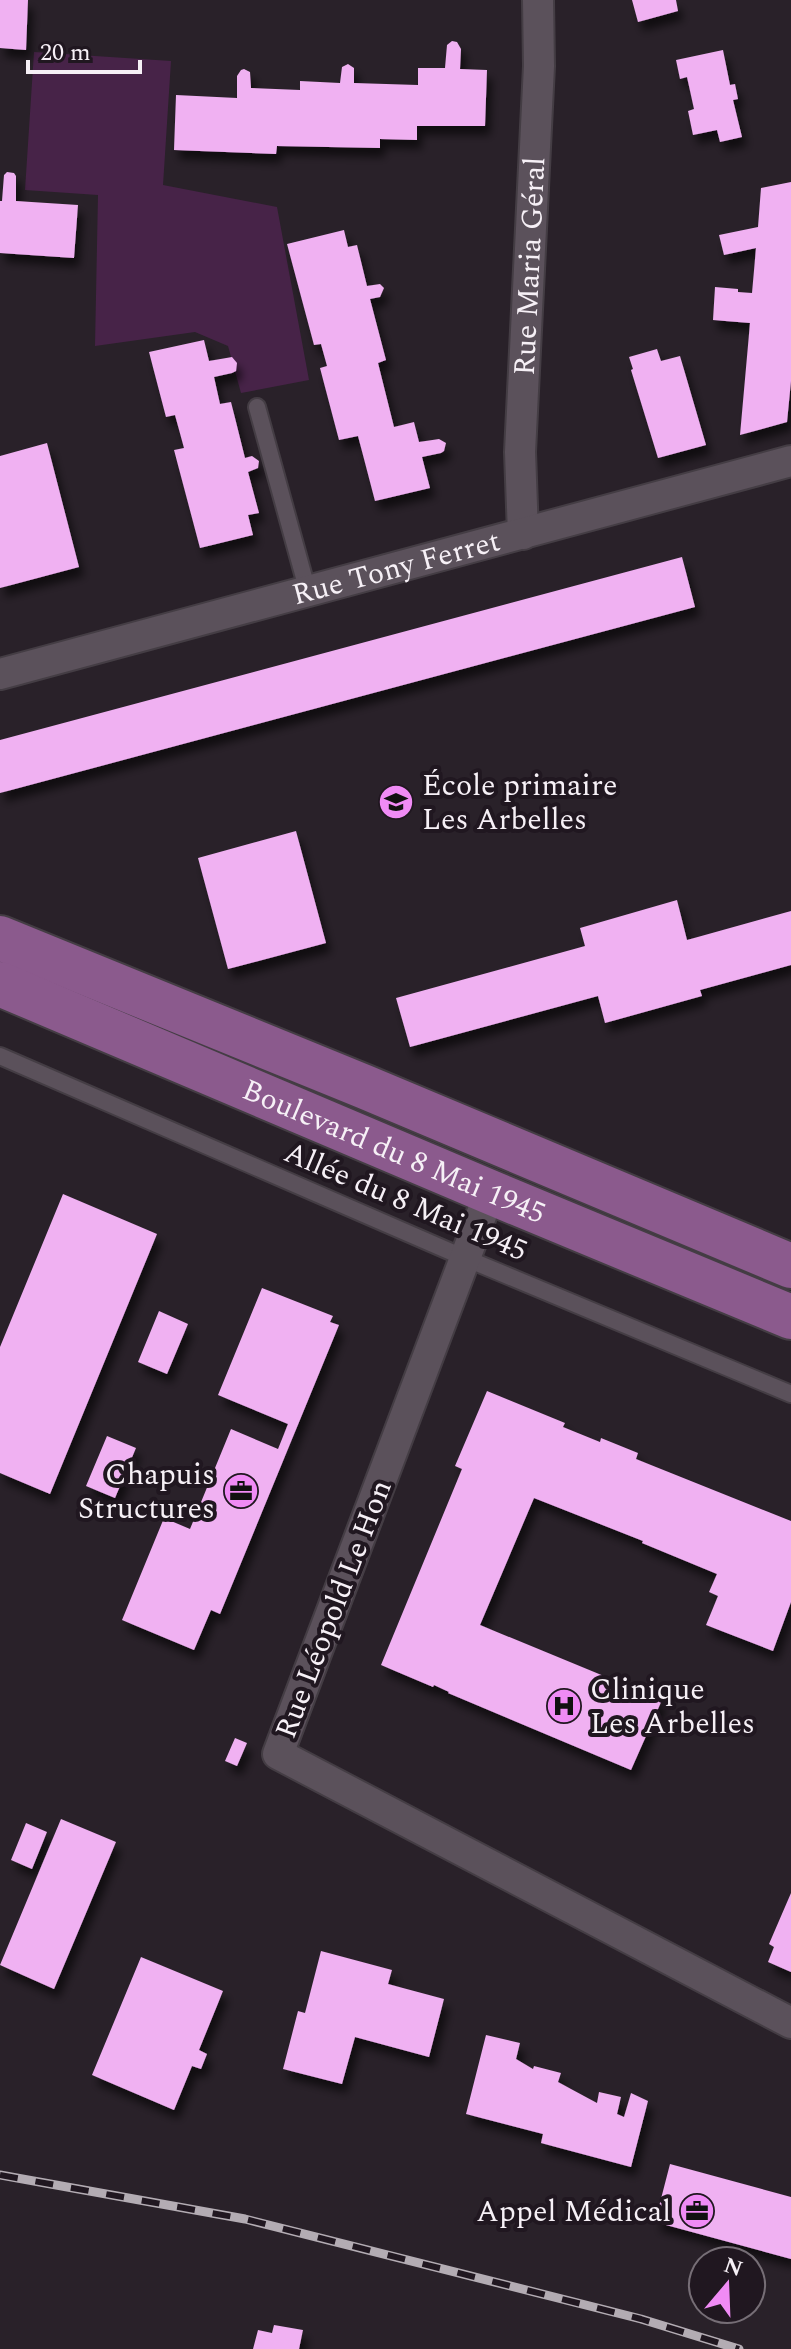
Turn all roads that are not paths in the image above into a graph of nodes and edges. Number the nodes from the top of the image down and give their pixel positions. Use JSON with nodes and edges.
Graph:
{"nodes":[{"id":1,"x":538,"y":0,"type":"edge"},
{"id":2,"x":257,"y":407,"type":"dead end"},
{"id":3,"x":791,"y":461,"type":"edge"},
{"id":4,"x":523,"y":534,"type":"junction"},
{"id":5,"x":308,"y":592,"type":"junction"},
{"id":6,"x":0,"y":674,"type":"edge"},
{"id":7,"x":0,"y":938,"type":"edge"},
{"id":8,"x":0,"y":984,"type":"edge"},
{"id":9,"x":0,"y":1056,"type":"edge"},
{"id":10,"x":490,"y":1192,"type":"junction"},
{"id":11,"x":465,"y":1258,"type":"junction"},
{"id":12,"x":791,"y":1266,"type":"edge"},
{"id":13,"x":791,"y":1317,"type":"edge"},
{"id":14,"x":791,"y":1394,"type":"edge"},
{"id":15,"x":791,"y":2023,"type":"edge"}],
"edges":[{"from":1,"to":4,"type":"street","name":"Rue Maria Géral"},
{"from":2,"to":5,"type":"lane"},
{"from":3,"to":4,"type":"street","name":"Rue Tony Ferret"},
{"from":4,"to":5,"type":"street","name":"Rue Tony Ferret"},
{"from":5,"to":6,"type":"street","name":"Rue Tony Ferret"},
{"from":7,"to":12,"type":"main road","name":"Boulevard du 8 Mai 1945"},
{"from":8,"to":10,"type":"main road","name":"Boulevard du 8 Mai 1945"},
{"from":9,"to":11,"type":"lane","name":"Allée du 8 Mai 1945"},
{"from":10,"to":11,"type":"street","name":"Rue Léopold Le Hon"},
{"from":10,"to":13,"type":"main road","name":"Boulevard du 8 Mai 1945"},
{"from":11,"to":14,"type":"lane","name":"Allée du 8 Mai 1945"},
{"from":11,"to":15,"type":"street","name":"Rue Léopold Le Hon"}]}
